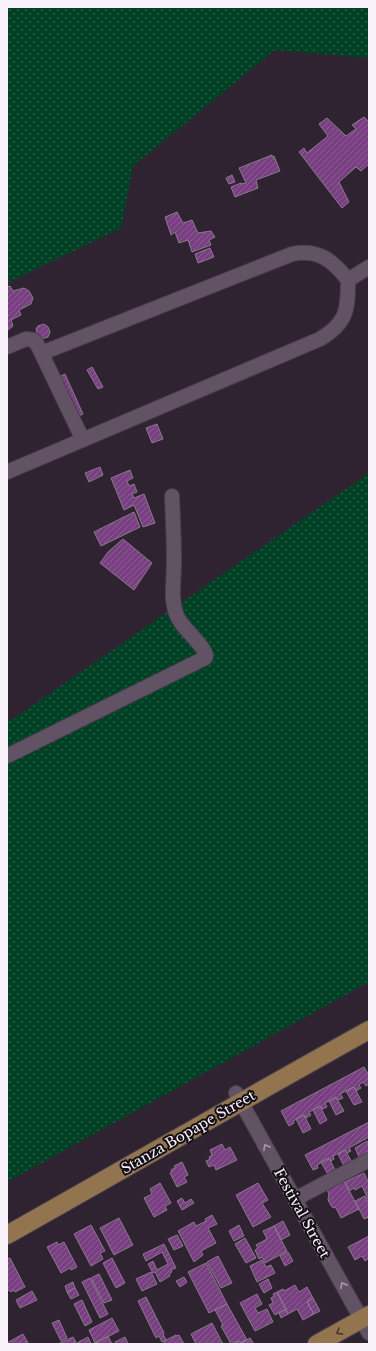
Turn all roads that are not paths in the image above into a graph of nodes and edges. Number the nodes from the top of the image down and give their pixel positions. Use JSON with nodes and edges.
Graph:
{"nodes":[{"id":1,"x":369,"y":267,"type":"edge"},
{"id":2,"x":348,"y":280,"type":"junction"},
{"id":3,"x":7,"y":347,"type":"edge"},
{"id":4,"x":42,"y":353,"type":"junction"},
{"id":5,"x":83,"y":440,"type":"junction"},
{"id":6,"x":7,"y":472,"type":"edge"},
{"id":7,"x":172,"y":496,"type":"dead end"},
{"id":8,"x":7,"y":756,"type":"edge"},
{"id":9,"x":369,"y":1018,"type":"edge"},
{"id":10,"x":369,"y":1030,"type":"edge"},
{"id":11,"x":238,"y":1097,"type":"junction"},
{"id":12,"x":369,"y":1160,"type":"edge"},
{"id":13,"x":295,"y":1200,"type":"junction"},
{"id":14,"x":7,"y":1223,"type":"edge"},
{"id":15,"x":7,"y":1235,"type":"edge"},
{"id":16,"x":366,"y":1322,"type":"edge"},
{"id":17,"x":317,"y":1344,"type":"edge"}],
"edges":[{"from":1,"to":2,"type":"street"},
{"from":2,"to":4,"type":"street"},
{"from":2,"to":5,"type":"street"},
{"from":3,"to":4,"type":"street"},
{"from":4,"to":5,"type":"street"},
{"from":5,"to":6,"type":"street"},
{"from":7,"to":8,"type":"street"},
{"from":9,"to":11,"type":"main road","name":"Stanza Bopape Street"},
{"from":10,"to":11,"type":"main road","name":"Stanza Bopape Street"},
{"from":13,"to":11,"type":"street","name":"Festival Street","one_way":true},
{"from":11,"to":14,"type":"main road","name":"Stanza Bopape Street"},
{"from":11,"to":15,"type":"main road","name":"Stanza Bopape Street"},
{"from":12,"to":13,"type":"street"},
{"from":16,"to":13,"type":"street","name":"Festival Street","one_way":true},
{"from":16,"to":17,"type":"main road","one_way":true}]}
